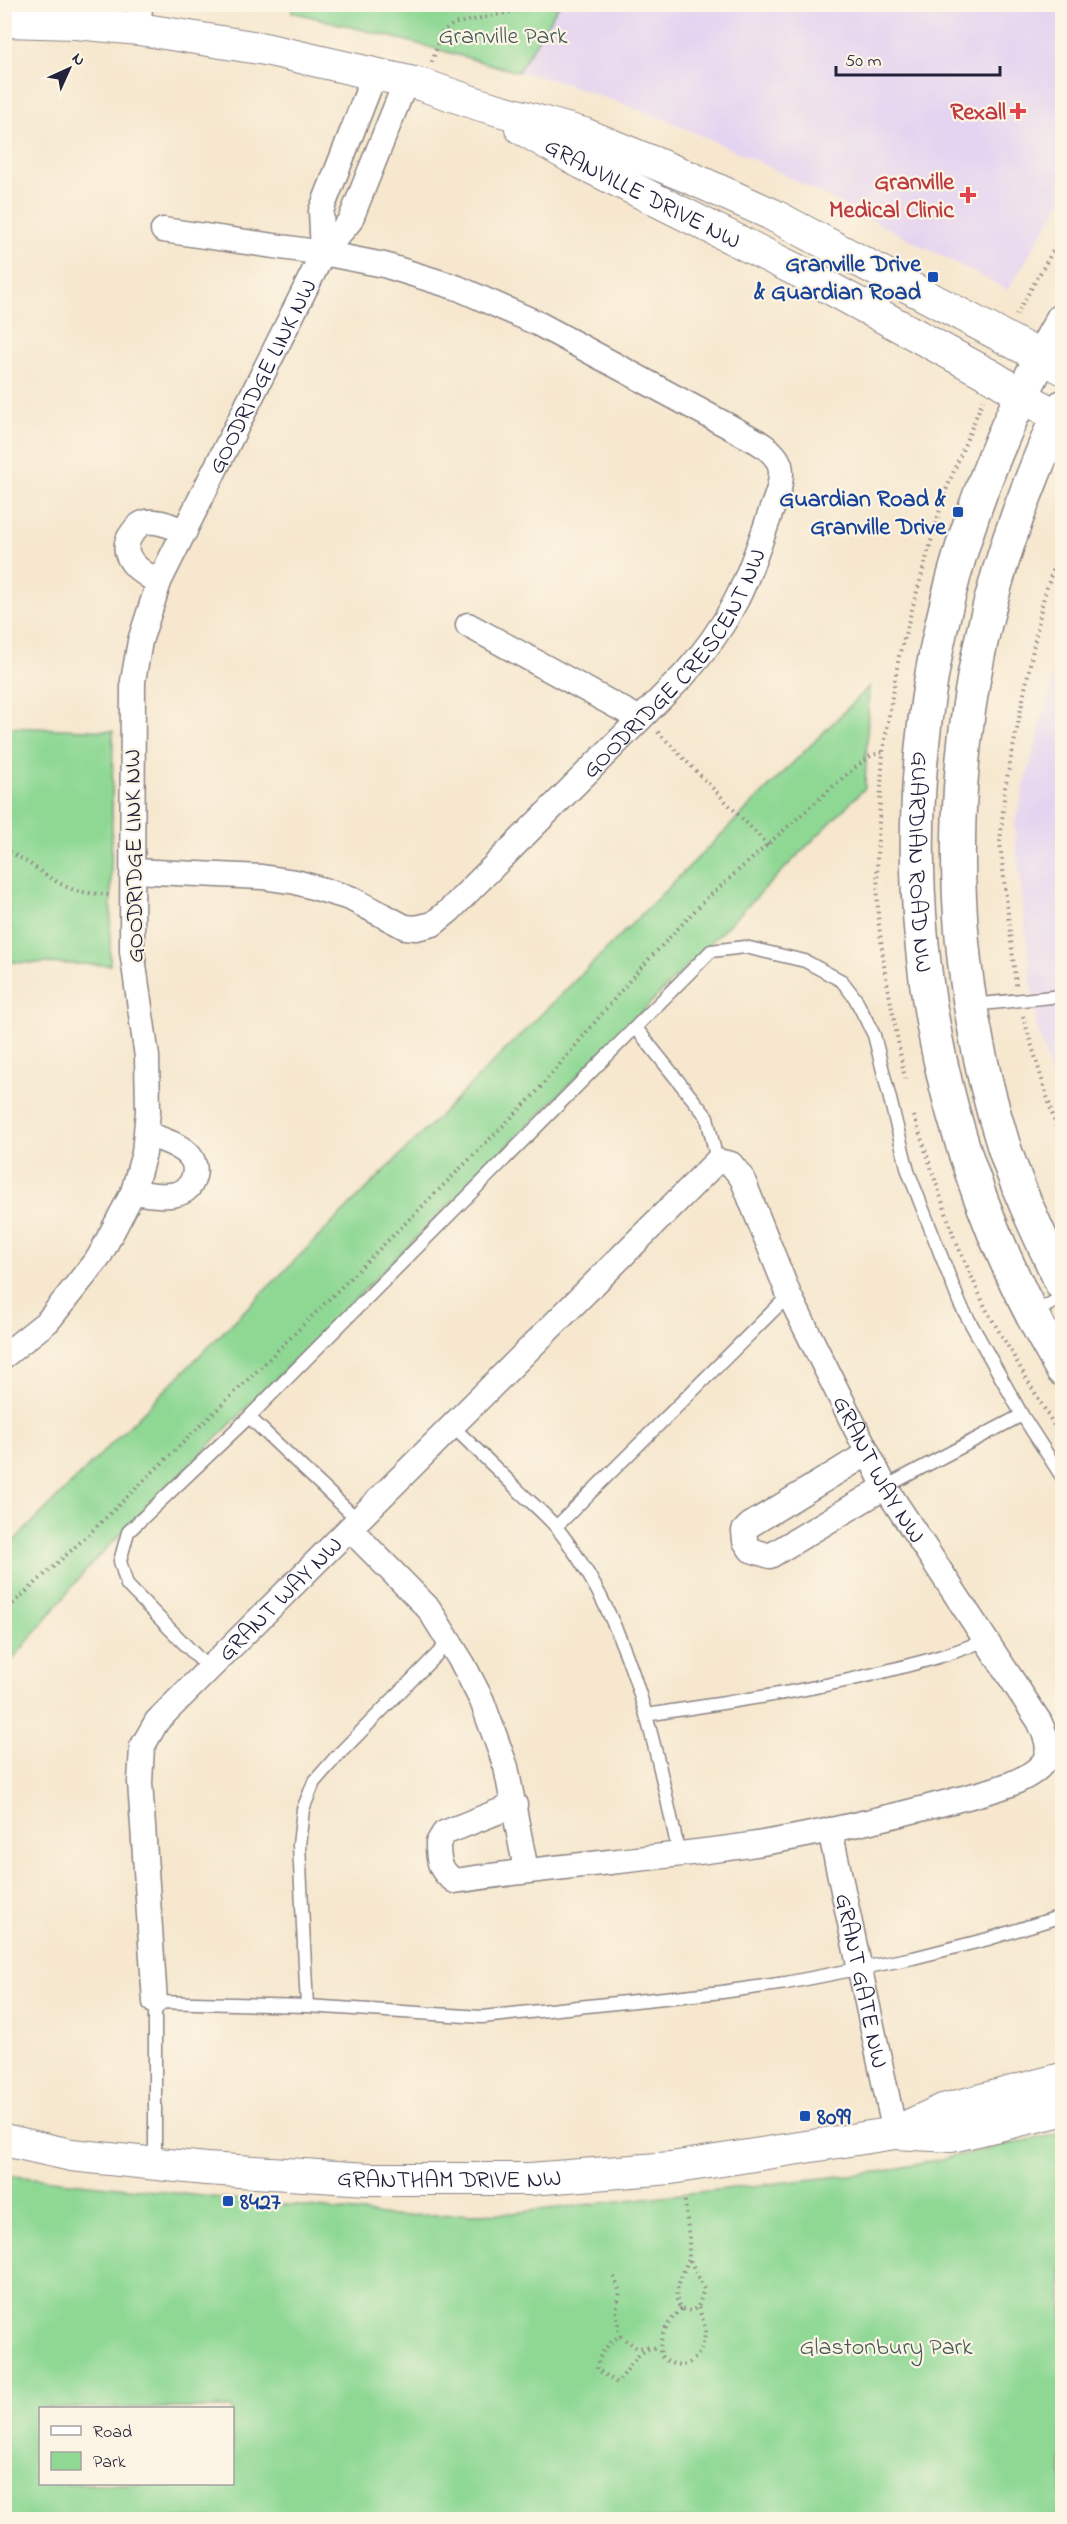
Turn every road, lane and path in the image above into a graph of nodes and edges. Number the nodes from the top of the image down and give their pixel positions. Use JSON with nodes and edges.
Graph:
{"nodes":[{"id":1,"x":532,"y":4,"type":"edge"},
{"id":2,"x":140,"y":17,"type":"edge"},
{"id":3,"x":4,"y":21,"type":"edge"},
{"id":4,"x":375,"y":73,"type":"junction"},
{"id":5,"x":415,"y":83,"type":"junction"},
{"id":6,"x":481,"y":105,"type":"junction"},
{"id":7,"x":163,"y":231,"type":"dead end"},
{"id":8,"x":323,"y":253,"type":"junction"},
{"id":9,"x":1062,"y":320,"type":"edge"},
{"id":10,"x":1053,"y":362,"type":"edge"},
{"id":11,"x":1024,"y":395,"type":"junction"},
{"id":12,"x":1061,"y":411,"type":"edge"},
{"id":13,"x":185,"y":531,"type":"junction"},
{"id":14,"x":1062,"y":541,"type":"edge"},
{"id":15,"x":159,"y":582,"type":"junction"},
{"id":16,"x":468,"y":625,"type":"dead end"},
{"id":17,"x":640,"y":719,"type":"junction"},
{"id":18,"x":883,"y":752,"type":"dead end"},
{"id":19,"x":768,"y":845,"type":"junction"},
{"id":20,"x":4,"y":850,"type":"edge"},
{"id":21,"x":133,"y":871,"type":"junction"},
{"id":22,"x":132,"y":897,"type":"junction"},
{"id":23,"x":1062,"y":996,"type":"edge"},
{"id":24,"x":1018,"y":1000,"type":"junction"},
{"id":25,"x":971,"y":1005,"type":"junction"},
{"id":26,"x":636,"y":1028,"type":"junction"},
{"id":27,"x":147,"y":1134,"type":"junction"},
{"id":28,"x":1062,"y":1146,"type":"edge"},
{"id":29,"x":717,"y":1161,"type":"junction"},
{"id":30,"x":133,"y":1192,"type":"junction"},
{"id":31,"x":1062,"y":1284,"type":"edge"},
{"id":32,"x":789,"y":1295,"type":"junction"},
{"id":33,"x":1062,"y":1297,"type":"edge"},
{"id":34,"x":1032,"y":1314,"type":"junction"},
{"id":35,"x":4,"y":1356,"type":"edge"},
{"id":36,"x":1062,"y":1369,"type":"edge"},
{"id":37,"x":1022,"y":1415,"type":"junction"},
{"id":38,"x":249,"y":1417,"type":"junction"},
{"id":39,"x":452,"y":1426,"type":"junction"},
{"id":40,"x":868,"y":1453,"type":"junction"},
{"id":41,"x":1062,"y":1477,"type":"edge"},
{"id":42,"x":885,"y":1487,"type":"junction"},
{"id":43,"x":355,"y":1525,"type":"junction"},
{"id":44,"x":556,"y":1527,"type":"junction"},
{"id":45,"x":6,"y":1609,"type":"edge"},
{"id":46,"x":985,"y":1640,"type":"junction"},
{"id":47,"x":450,"y":1641,"type":"junction"},
{"id":48,"x":210,"y":1670,"type":"junction"},
{"id":49,"x":646,"y":1715,"type":"junction"},
{"id":50,"x":515,"y":1805,"type":"junction"},
{"id":51,"x":830,"y":1830,"type":"junction"},
{"id":52,"x":679,"y":1854,"type":"junction"},
{"id":53,"x":526,"y":1870,"type":"junction"},
{"id":54,"x":1062,"y":1916,"type":"edge"},
{"id":55,"x":859,"y":1969,"type":"junction"},
{"id":56,"x":155,"y":2002,"type":"junction"},
{"id":57,"x":307,"y":2006,"type":"junction"},
{"id":58,"x":1062,"y":2079,"type":"edge"},
{"id":59,"x":1062,"y":2110,"type":"edge"},
{"id":60,"x":895,"y":2133,"type":"junction"},
{"id":61,"x":4,"y":2140,"type":"edge"},
{"id":62,"x":155,"y":2163,"type":"junction"},
{"id":63,"x":685,"y":2201,"type":"dead end"},
{"id":64,"x":689,"y":2258,"type":"junction"},
{"id":65,"x":614,"y":2277,"type":"dead end"},
{"id":66,"x":698,"y":2307,"type":"junction"},
{"id":67,"x":681,"y":2309,"type":"junction"},
{"id":68,"x":620,"y":2336,"type":"junction"},
{"id":69,"x":659,"y":2347,"type":"junction"},
{"id":70,"x":648,"y":2348,"type":"junction"}],
"edges":[{"from":1,"to":5,"type":"path"},
{"from":2,"to":3,"type":"street","name":"GRANVILLE DRIVE NW"},
{"from":2,"to":4,"type":"street","name":"GRANVILLE DRIVE NW"},
{"from":4,"to":5,"type":"street","name":"GRANVILLE DRIVE NW"},
{"from":4,"to":8,"type":"street","name":"GOODRIDGE LINK NW"},
{"from":5,"to":6,"type":"street","name":"GRANVILLE DRIVE NW"},
{"from":5,"to":8,"type":"street","name":"GOODRIDGE LINK NW"},
{"from":6,"to":10,"type":"street","name":"GRANVILLE DRIVE NW"},
{"from":6,"to":11,"type":"street","name":"GRANVILLE DRIVE NW"},
{"from":7,"to":8,"type":"street"},
{"from":8,"to":13,"type":"street","name":"GOODRIDGE LINK NW"},
{"from":8,"to":17,"type":"street","name":"GOODRIDGE CRESCENT NW"},
{"from":9,"to":10,"type":"main road","name":"GUARDIAN ROAD NW"},
{"from":10,"to":11,"type":"main road","name":"GUARDIAN ROAD NW"},
{"from":11,"to":12,"type":"street","name":"GRANVILLE DRIVE NW"},
{"from":11,"to":34,"type":"main road","name":"GUARDIAN ROAD NW"},
{"from":12,"to":25,"type":"main road","name":"GUARDIAN ROAD NW"},
{"from":13,"to":15,"type":"street","name":"GOODRIDGE LINK NW"},
{"from":13,"to":15,"type":"street"},
{"from":14,"to":24,"type":"path"},
{"from":15,"to":21,"type":"street","name":"GOODRIDGE LINK NW"},
{"from":16,"to":17,"type":"street"},
{"from":17,"to":19,"type":"path"},
{"from":17,"to":21,"type":"street","name":"GOODRIDGE CRESCENT NW"},
{"from":18,"to":19,"type":"path"},
{"from":19,"to":45,"type":"path"},
{"from":20,"to":22,"type":"path"},
{"from":21,"to":22,"type":"street","name":"GOODRIDGE LINK NW"},
{"from":22,"to":27,"type":"street","name":"GOODRIDGE LINK NW"},
{"from":23,"to":24,"type":"lane"},
{"from":24,"to":25,"type":"lane"},
{"from":24,"to":28,"type":"path"},
{"from":25,"to":31,"type":"main road","name":"GUARDIAN ROAD NW"},
{"from":26,"to":29,"type":"lane"},
{"from":26,"to":37,"type":"lane"},
{"from":26,"to":38,"type":"lane"},
{"from":27,"to":30,"type":"street","name":"GOODRIDGE LINK NW"},
{"from":27,"to":30,"type":"street"},
{"from":29,"to":32,"type":"street","name":"GRANT WAY NW"},
{"from":29,"to":39,"type":"street","name":"GRANT WAY NW"},
{"from":30,"to":35,"type":"street","name":"GOODRIDGE LINK NW"},
{"from":32,"to":40,"type":"street","name":"GRANT WAY NW"},
{"from":32,"to":44,"type":"lane"},
{"from":33,"to":34,"type":"lane"},
{"from":34,"to":36,"type":"main road","name":"GUARDIAN ROAD NW"},
{"from":37,"to":41,"type":"lane"},
{"from":37,"to":42,"type":"lane"},
{"from":38,"to":43,"type":"lane"},
{"from":38,"to":48,"type":"lane"},
{"from":39,"to":43,"type":"street","name":"GRANT WAY NW"},
{"from":39,"to":44,"type":"lane"},
{"from":40,"to":42,"type":"street","name":"GRANT WAY NW"},
{"from":40,"to":42,"type":"street"},
{"from":42,"to":46,"type":"street","name":"GRANT WAY NW"},
{"from":43,"to":47,"type":"street","name":"GRANT WAY NW"},
{"from":43,"to":48,"type":"street","name":"GRANT WAY NW"},
{"from":44,"to":49,"type":"lane"},
{"from":46,"to":49,"type":"lane"},
{"from":46,"to":51,"type":"street","name":"GRANT WAY NW"},
{"from":47,"to":50,"type":"street","name":"GRANT WAY NW"},
{"from":47,"to":57,"type":"lane"},
{"from":48,"to":56,"type":"street","name":"GRANT WAY NW"},
{"from":49,"to":52,"type":"lane"},
{"from":50,"to":53,"type":"street","name":"GRANT WAY NW"},
{"from":50,"to":53,"type":"street","name":"GRANT WAY NW"},
{"from":51,"to":52,"type":"street","name":"GRANT WAY NW"},
{"from":51,"to":55,"type":"street","name":"GRANT GATE NW"},
{"from":52,"to":53,"type":"street","name":"GRANT WAY NW"},
{"from":54,"to":55,"type":"lane"},
{"from":55,"to":57,"type":"lane"},
{"from":55,"to":60,"type":"street","name":"GRANT GATE NW"},
{"from":56,"to":57,"type":"lane"},
{"from":56,"to":62,"type":"lane"},
{"from":58,"to":60,"type":"street","name":"GRANTHAM DRIVE NW"},
{"from":59,"to":60,"type":"street","name":"GRANTHAM DRIVE NW"},
{"from":60,"to":62,"type":"street","name":"GRANTHAM DRIVE NW"},
{"from":61,"to":62,"type":"street","name":"GRANTHAM DRIVE NW"},
{"from":63,"to":64,"type":"path"},
{"from":64,"to":66,"type":"path"},
{"from":64,"to":67,"type":"path"},
{"from":65,"to":68,"type":"path"},
{"from":66,"to":67,"type":"path"},
{"from":66,"to":69,"type":"path"},
{"from":67,"to":69,"type":"path"},
{"from":68,"to":70,"type":"path"},
{"from":68,"to":70,"type":"path"},
{"from":69,"to":70,"type":"path"}]}
